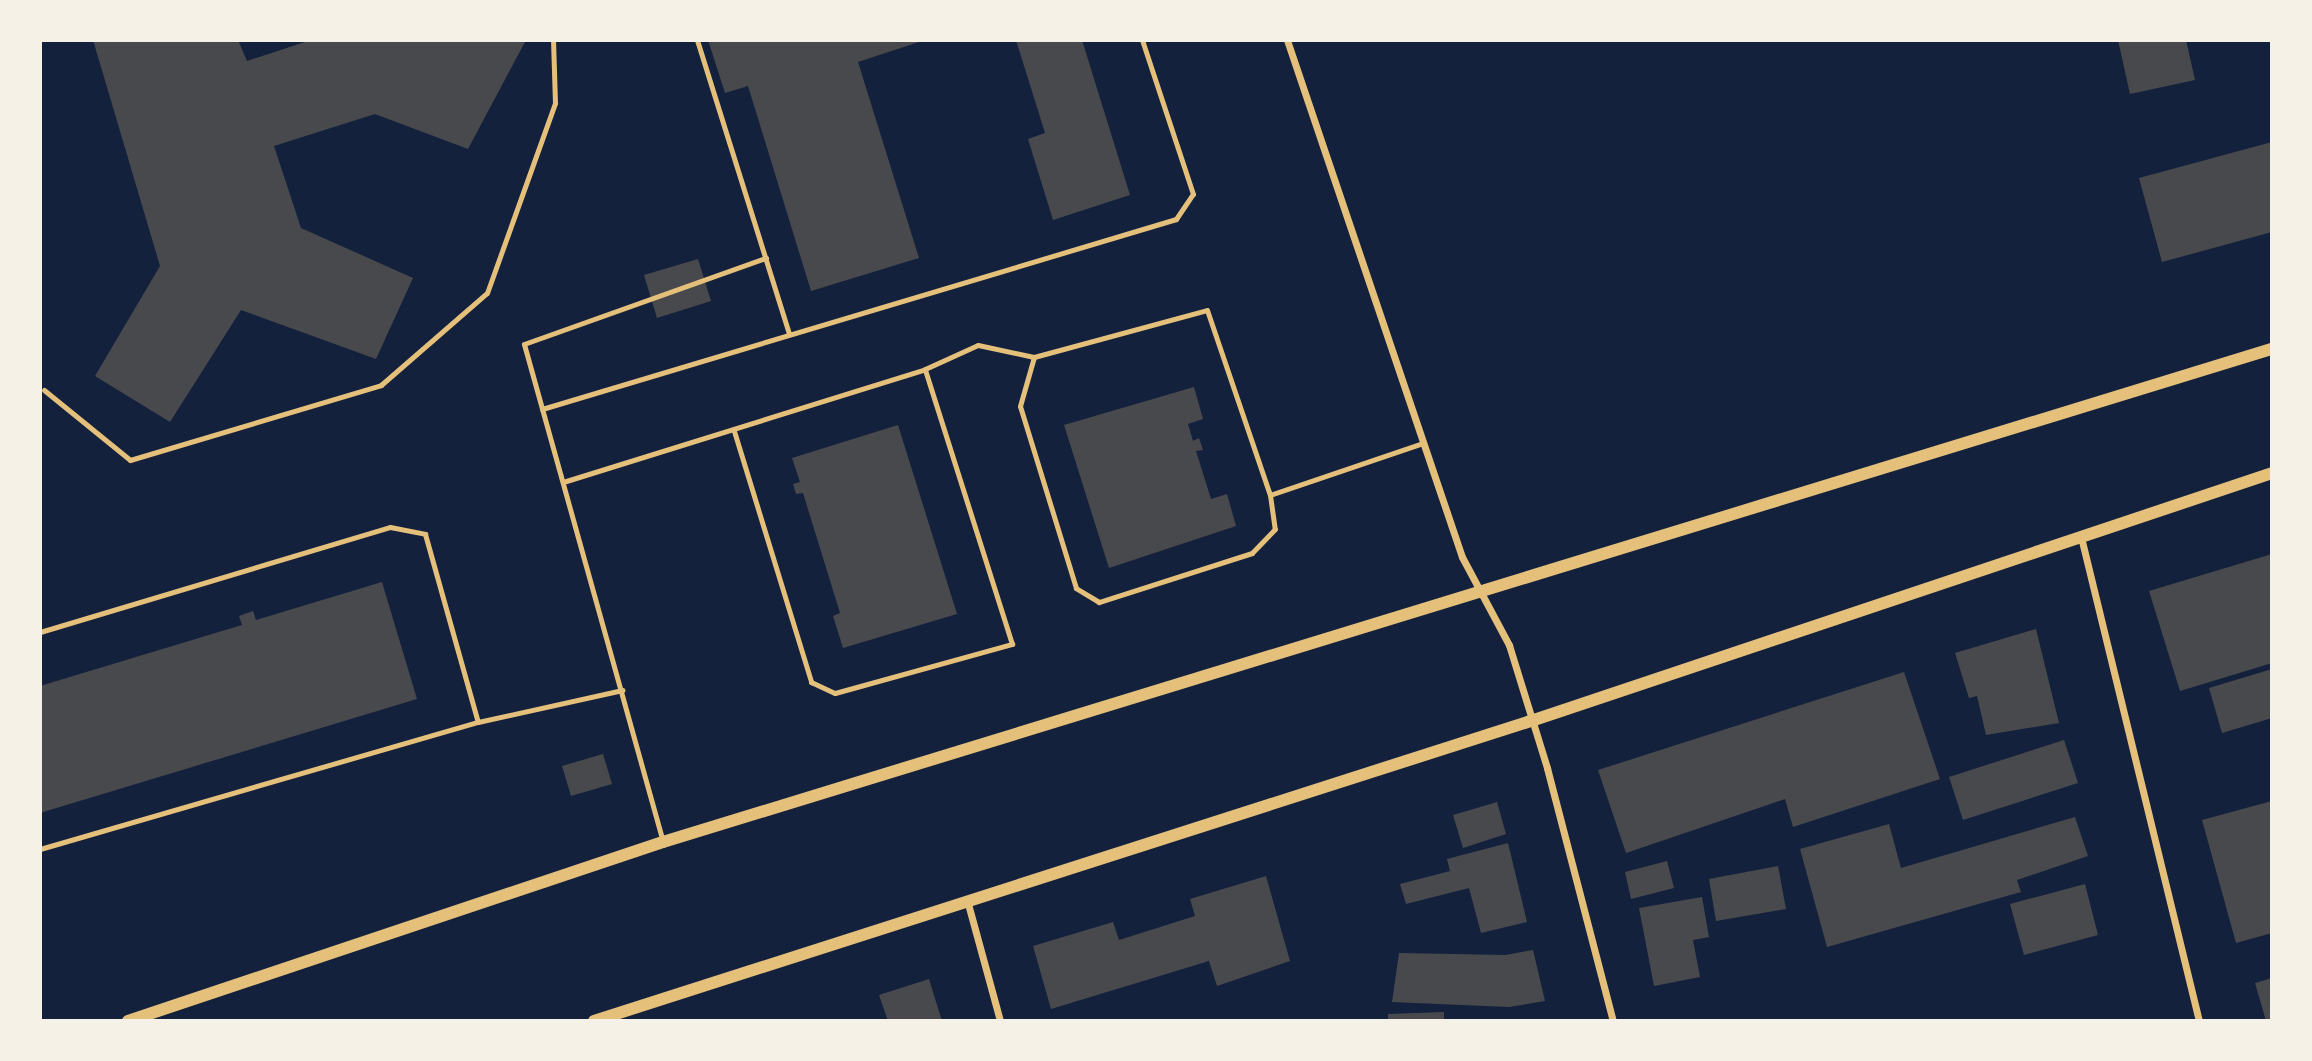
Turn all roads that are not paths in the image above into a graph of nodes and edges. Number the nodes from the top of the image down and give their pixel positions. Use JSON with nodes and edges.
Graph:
{"nodes":[{"id":1,"x":552,"y":40,"type":"edge"},
{"id":2,"x":697,"y":40,"type":"edge"},
{"id":3,"x":1142,"y":40,"type":"edge"},
{"id":4,"x":1287,"y":40,"type":"edge"},
{"id":5,"x":766,"y":258,"type":"junction"},
{"id":6,"x":789,"y":334,"type":"junction"},
{"id":7,"x":2272,"y":349,"type":"edge"},
{"id":8,"x":1034,"y":357,"type":"junction"},
{"id":9,"x":925,"y":369,"type":"junction"},
{"id":10,"x":44,"y":390,"type":"dead end"},
{"id":11,"x":542,"y":409,"type":"junction"},
{"id":12,"x":734,"y":431,"type":"junction"},
{"id":13,"x":1423,"y":443,"type":"junction"},
{"id":14,"x":2272,"y":473,"type":"edge"},
{"id":15,"x":563,"y":482,"type":"junction"},
{"id":16,"x":1270,"y":495,"type":"junction"},
{"id":17,"x":2081,"y":537,"type":"junction"},
{"id":18,"x":1480,"y":593,"type":"junction"},
{"id":19,"x":40,"y":632,"type":"edge"},
{"id":20,"x":622,"y":690,"type":"junction"},
{"id":21,"x":1534,"y":720,"type":"junction"},
{"id":22,"x":478,"y":722,"type":"junction"},
{"id":23,"x":663,"y":842,"type":"junction"},
{"id":24,"x":40,"y":849,"type":"edge"},
{"id":25,"x":967,"y":899,"type":"junction"},
{"id":26,"x":128,"y":1021,"type":"edge"},
{"id":27,"x":594,"y":1021,"type":"edge"},
{"id":28,"x":1000,"y":1021,"type":"edge"},
{"id":29,"x":1613,"y":1021,"type":"edge"},
{"id":30,"x":2199,"y":1021,"type":"edge"}],
"edges":[{"from":1,"to":10,"type":"lane"},
{"from":2,"to":5,"type":"lane"},
{"from":3,"to":6,"type":"lane"},
{"from":4,"to":13,"type":"street"},
{"from":5,"to":6,"type":"lane"},
{"from":5,"to":11,"type":"lane"},
{"from":6,"to":11,"type":"lane"},
{"from":7,"to":18,"type":"street"},
{"from":8,"to":9,"type":"lane"},
{"from":8,"to":16,"type":"lane"},
{"from":8,"to":16,"type":"lane"},
{"from":9,"to":12,"type":"lane"},
{"from":9,"to":12,"type":"lane"},
{"from":11,"to":15,"type":"lane"},
{"from":12,"to":15,"type":"lane"},
{"from":13,"to":16,"type":"lane"},
{"from":13,"to":18,"type":"street"},
{"from":14,"to":17,"type":"street"},
{"from":15,"to":20,"type":"lane"},
{"from":17,"to":21,"type":"street"},
{"from":17,"to":30,"type":"street"},
{"from":18,"to":21,"type":"street"},
{"from":18,"to":23,"type":"street"},
{"from":19,"to":22,"type":"lane"},
{"from":20,"to":22,"type":"lane"},
{"from":20,"to":23,"type":"lane"},
{"from":21,"to":25,"type":"street"},
{"from":21,"to":29,"type":"street"},
{"from":22,"to":24,"type":"lane"},
{"from":23,"to":26,"type":"street"},
{"from":25,"to":27,"type":"street"},
{"from":25,"to":28,"type":"street"}]}
